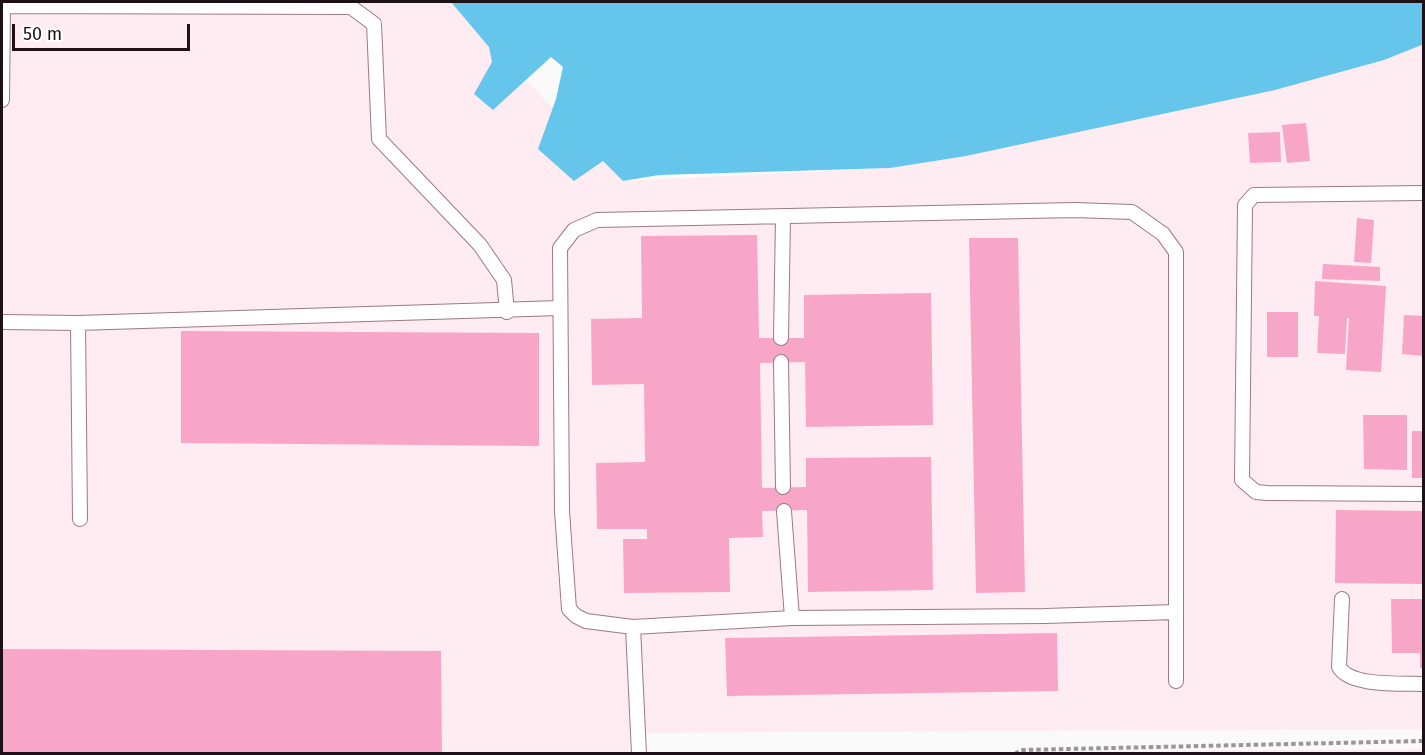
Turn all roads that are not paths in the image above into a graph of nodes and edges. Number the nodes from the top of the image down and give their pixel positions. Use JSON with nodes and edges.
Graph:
{"nodes":[{"id":1,"x":3,"y":4,"type":"edge"},
{"id":2,"x":2,"y":100,"type":"edge"},
{"id":3,"x":1424,"y":193,"type":"edge"},
{"id":4,"x":783,"y":218,"type":"junction"},
{"id":5,"x":560,"y":308,"type":"junction"},
{"id":6,"x":507,"y":312,"type":"junction"},
{"id":7,"x":2,"y":322,"type":"edge"},
{"id":8,"x":78,"y":323,"type":"junction"},
{"id":9,"x":781,"y":338,"type":"dead end"},
{"id":10,"x":781,"y":362,"type":"dead end"},
{"id":11,"x":783,"y":487,"type":"dead end"},
{"id":12,"x":1424,"y":494,"type":"edge"},
{"id":13,"x":784,"y":511,"type":"dead end"},
{"id":14,"x":81,"y":519,"type":"dead end"},
{"id":15,"x":1342,"y":599,"type":"dead end"},
{"id":16,"x":1176,"y":612,"type":"junction"},
{"id":17,"x":792,"y":618,"type":"junction"},
{"id":18,"x":633,"y":627,"type":"junction"},
{"id":19,"x":1176,"y":681,"type":"dead end"},
{"id":20,"x":1424,"y":684,"type":"edge"},
{"id":21,"x":639,"y":753,"type":"edge"}],
"edges":[{"from":1,"to":2,"type":"lane"},
{"from":1,"to":6,"type":"lane"},
{"from":3,"to":12,"type":"lane"},
{"from":4,"to":5,"type":"lane"},
{"from":4,"to":9,"type":"lane"},
{"from":4,"to":16,"type":"lane"},
{"from":5,"to":6,"type":"lane"},
{"from":5,"to":18,"type":"lane"},
{"from":6,"to":8,"type":"lane"},
{"from":7,"to":8,"type":"lane"},
{"from":8,"to":14,"type":"lane"},
{"from":10,"to":11,"type":"lane"},
{"from":13,"to":17,"type":"lane"},
{"from":15,"to":20,"type":"lane"},
{"from":16,"to":17,"type":"lane"},
{"from":16,"to":19,"type":"lane"},
{"from":17,"to":18,"type":"lane"},
{"from":18,"to":21,"type":"lane"}]}
